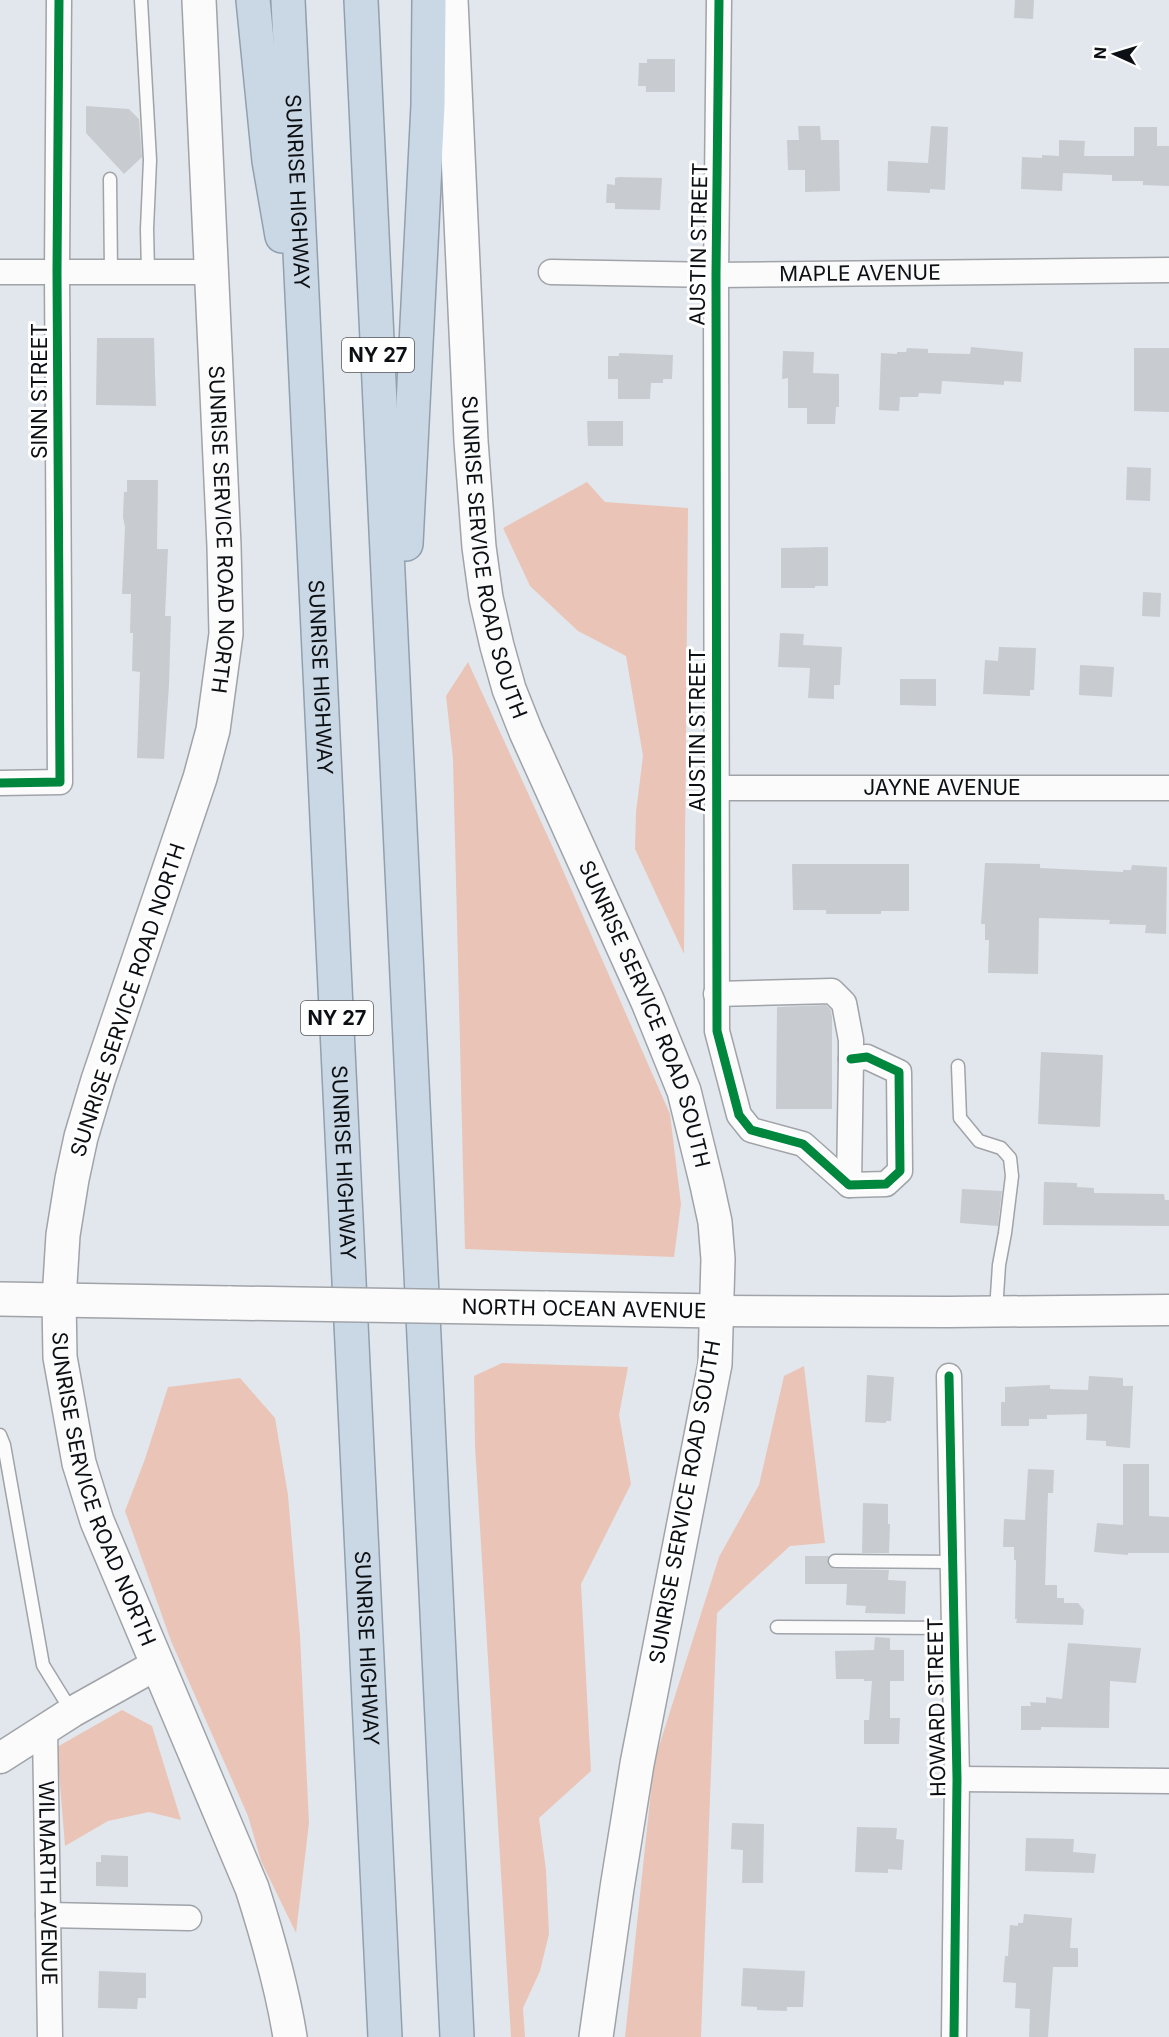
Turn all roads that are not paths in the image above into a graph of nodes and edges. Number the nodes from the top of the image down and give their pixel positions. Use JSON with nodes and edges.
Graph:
{"nodes":[{"id":1,"x":59,"y":0,"type":"edge"},
{"id":2,"x":141,"y":0,"type":"edge"},
{"id":3,"x":199,"y":0,"type":"edge"},
{"id":4,"x":253,"y":0,"type":"edge"},
{"id":5,"x":288,"y":0,"type":"edge"},
{"id":6,"x":361,"y":0,"type":"edge"},
{"id":7,"x":429,"y":0,"type":"edge"},
{"id":8,"x":451,"y":0,"type":"edge"},
{"id":9,"x":719,"y":0,"type":"edge"},
{"id":10,"x":110,"y":178,"type":"dead end"},
{"id":11,"x":1169,"y":270,"type":"edge"},
{"id":12,"x":0,"y":272,"type":"edge"},
{"id":13,"x":57,"y":272,"type":"junction"},
{"id":14,"x":111,"y":272,"type":"junction"},
{"id":15,"x":148,"y":272,"type":"junction"},
{"id":16,"x":210,"y":272,"type":"junction"},
{"id":17,"x":551,"y":272,"type":"dead end"},
{"id":18,"x":716,"y":275,"type":"junction"},
{"id":19,"x":306,"y":366,"type":"junction"},
{"id":20,"x":395,"y":710,"type":"junction"},
{"id":21,"x":0,"y":783,"type":"edge"},
{"id":22,"x":716,"y":788,"type":"junction"},
{"id":23,"x":1169,"y":788,"type":"edge"},
{"id":24,"x":716,"y":994,"type":"junction"},
{"id":25,"x":851,"y":1059,"type":"junction"},
{"id":26,"x":958,"y":1066,"type":"dead end"},
{"id":27,"x":849,"y":1185,"type":"junction"},
{"id":28,"x":0,"y":1299,"type":"edge"},
{"id":29,"x":59,"y":1300,"type":"junction"},
{"id":30,"x":1169,"y":1310,"type":"edge"},
{"id":31,"x":718,"y":1311,"type":"junction"},
{"id":32,"x":996,"y":1311,"type":"junction"},
{"id":33,"x":949,"y":1376,"type":"dead end"},
{"id":34,"x":0,"y":1435,"type":"edge"},
{"id":35,"x":835,"y":1561,"type":"dead end"},
{"id":36,"x":953,"y":1562,"type":"junction"},
{"id":37,"x":777,"y":1627,"type":"dead end"},
{"id":38,"x":954,"y":1628,"type":"junction"},
{"id":39,"x":156,"y":1665,"type":"junction"},
{"id":40,"x":72,"y":1712,"type":"junction"},
{"id":41,"x":45,"y":1729,"type":"junction"},
{"id":42,"x":0,"y":1758,"type":"edge"},
{"id":43,"x":957,"y":1779,"type":"junction"},
{"id":44,"x":1169,"y":1780,"type":"edge"},
{"id":45,"x":48,"y":1915,"type":"junction"},
{"id":46,"x":189,"y":1918,"type":"dead end"},
{"id":47,"x":50,"y":2037,"type":"edge"},
{"id":48,"x":290,"y":2037,"type":"edge"},
{"id":49,"x":385,"y":2037,"type":"edge"},
{"id":50,"x":457,"y":2037,"type":"edge"},
{"id":51,"x":596,"y":2037,"type":"edge"},
{"id":52,"x":954,"y":2037,"type":"edge"}],
"edges":[{"from":1,"to":13,"type":"street","name":"SINN STREET"},
{"from":2,"to":15,"type":"lane"},
{"from":3,"to":16,"type":"main road","name":"SUNRISE SERVICE ROAD NORTH"},
{"from":4,"to":19,"type":"highway"},
{"from":5,"to":19,"type":"highway","name":"SUNRISE HIGHWAY","number":"NY 27"},
{"from":6,"to":20,"type":"highway","number":"NY 27"},
{"from":7,"to":20,"type":"highway"},
{"from":8,"to":31,"type":"main road","name":"SUNRISE SERVICE ROAD SOUTH"},
{"from":9,"to":18,"type":"street","name":"AUSTIN STREET"},
{"from":10,"to":14,"type":"lane"},
{"from":11,"to":18,"type":"street","name":"MAPLE AVENUE"},
{"from":12,"to":13,"type":"street"},
{"from":13,"to":14,"type":"street"},
{"from":13,"to":21,"type":"street","name":"SINN STREET"},
{"from":14,"to":15,"type":"street"},
{"from":15,"to":16,"type":"street"},
{"from":16,"to":29,"type":"main road","name":"SUNRISE SERVICE ROAD NORTH"},
{"from":17,"to":18,"type":"street","name":"MAPLE AVENUE"},
{"from":18,"to":22,"type":"street","name":"AUSTIN STREET"},
{"from":19,"to":49,"type":"highway","name":"SUNRISE HIGHWAY","number":"NY 27"},
{"from":20,"to":50,"type":"highway","number":"NY 27"},
{"from":22,"to":23,"type":"street","name":"JAYNE AVENUE"},
{"from":22,"to":24,"type":"street","name":"AUSTIN STREET"},
{"from":24,"to":25,"type":"street"},
{"from":24,"to":27,"type":"street","name":"AUSTIN STREET"},
{"from":25,"to":27,"type":"street"},
{"from":25,"to":27,"type":"street"},
{"from":26,"to":32,"type":"lane"},
{"from":28,"to":29,"type":"main road","name":"NORTH OCEAN AVENUE"},
{"from":29,"to":31,"type":"main road","name":"NORTH OCEAN AVENUE","bridge":true},
{"from":29,"to":39,"type":"main road","name":"SUNRISE SERVICE ROAD NORTH"},
{"from":30,"to":32,"type":"street","name":"NORTH OCEAN AVENUE"},
{"from":31,"to":32,"type":"street","name":"NORTH OCEAN AVENUE"},
{"from":31,"to":51,"type":"main road","name":"SUNRISE SERVICE ROAD SOUTH"},
{"from":33,"to":36,"type":"street","name":"HOWARD STREET"},
{"from":34,"to":40,"type":"lane"},
{"from":35,"to":36,"type":"lane"},
{"from":36,"to":38,"type":"street","name":"HOWARD STREET"},
{"from":37,"to":38,"type":"lane"},
{"from":38,"to":43,"type":"street","name":"HOWARD STREET"},
{"from":39,"to":40,"type":"street"},
{"from":39,"to":48,"type":"main road","name":"SUNRISE SERVICE ROAD NORTH"},
{"from":40,"to":41,"type":"street"},
{"from":41,"to":42,"type":"street"},
{"from":41,"to":45,"type":"street","name":"WILMARTH AVENUE"},
{"from":43,"to":44,"type":"street"},
{"from":43,"to":52,"type":"street","name":"HOWARD STREET"},
{"from":45,"to":46,"type":"street"},
{"from":45,"to":47,"type":"street","name":"WILMARTH AVENUE"}]}
